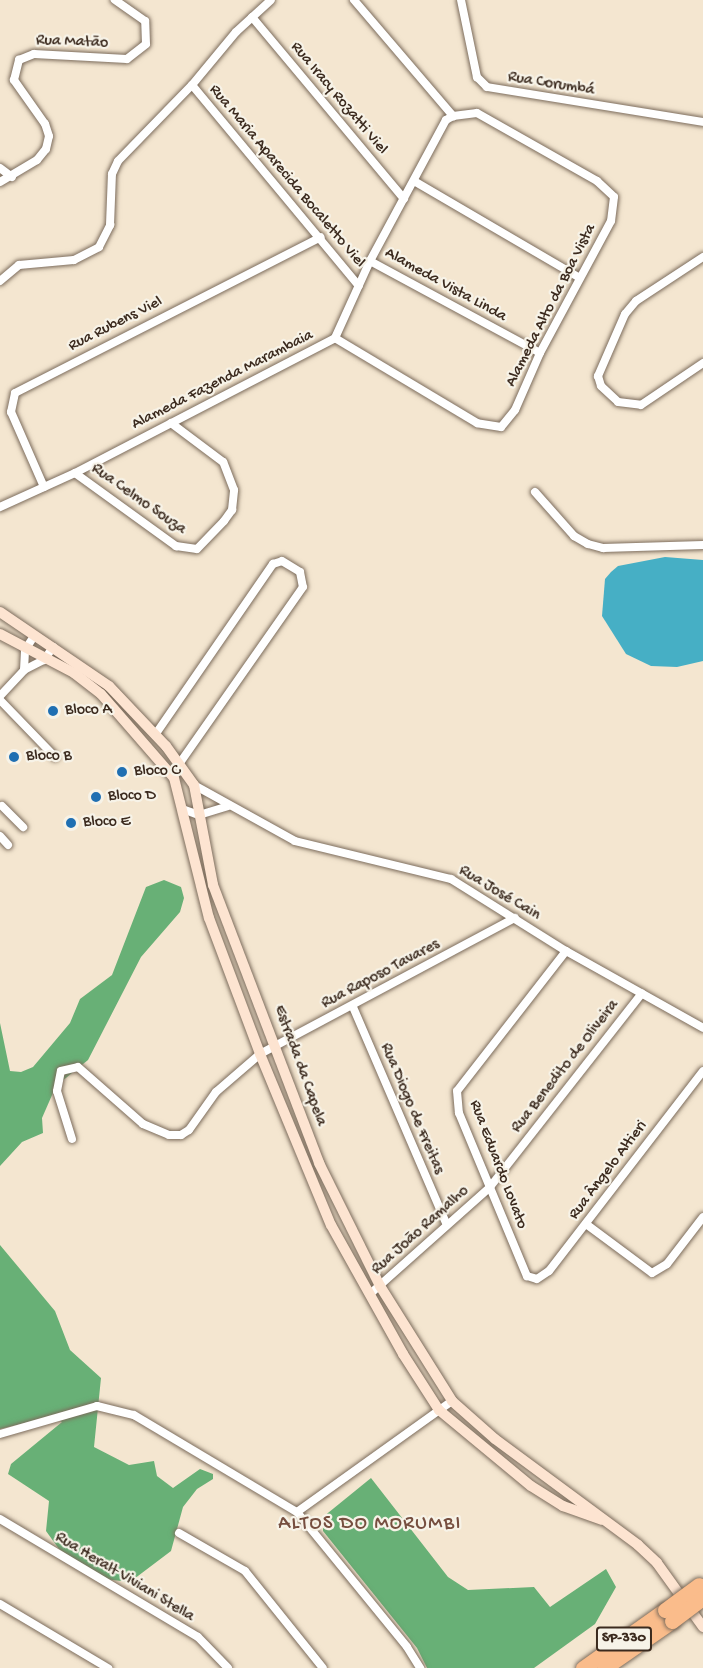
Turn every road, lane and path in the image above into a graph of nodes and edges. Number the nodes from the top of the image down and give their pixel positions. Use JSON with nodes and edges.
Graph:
{"nodes":[{"id":1,"x":115,"y":0,"type":"edge"},
{"id":2,"x":271,"y":0,"type":"edge"},
{"id":3,"x":354,"y":0,"type":"edge"},
{"id":4,"x":461,"y":0,"type":"edge"},
{"id":5,"x":252,"y":17,"type":"junction"},
{"id":6,"x":192,"y":85,"type":"junction"},
{"id":7,"x":450,"y":118,"type":"junction"},
{"id":8,"x":703,"y":122,"type":"edge"},
{"id":9,"x":0,"y":168,"type":"edge"},
{"id":10,"x":12,"y":177,"type":"junction"},
{"id":11,"x":414,"y":181,"type":"junction"},
{"id":12,"x":0,"y":182,"type":"edge"},
{"id":13,"x":404,"y":199,"type":"junction"},
{"id":14,"x":321,"y":237,"type":"junction"},
{"id":15,"x":703,"y":257,"type":"edge"},
{"id":16,"x":370,"y":261,"type":"junction"},
{"id":17,"x":580,"y":278,"type":"junction"},
{"id":18,"x":0,"y":281,"type":"edge"},
{"id":19,"x":359,"y":286,"type":"junction"},
{"id":20,"x":335,"y":338,"type":"junction"},
{"id":21,"x":540,"y":353,"type":"junction"},
{"id":22,"x":703,"y":363,"type":"edge"},
{"id":23,"x":171,"y":423,"type":"junction"},
{"id":24,"x":75,"y":473,"type":"junction"},
{"id":25,"x":44,"y":487,"type":"junction"},
{"id":26,"x":535,"y":492,"type":"dead end"},
{"id":27,"x":0,"y":507,"type":"edge"},
{"id":28,"x":703,"y":545,"type":"edge"},
{"id":29,"x":0,"y":612,"type":"edge"},
{"id":30,"x":0,"y":634,"type":"edge"},
{"id":31,"x":34,"y":636,"type":"junction"},
{"id":32,"x":53,"y":647,"type":"junction"},
{"id":33,"x":25,"y":650,"type":"junction"},
{"id":34,"x":44,"y":660,"type":"junction"},
{"id":35,"x":24,"y":670,"type":"junction"},
{"id":36,"x":0,"y":698,"type":"edge"},
{"id":37,"x":155,"y":735,"type":"junction"},
{"id":38,"x":55,"y":757,"type":"dead end"},
{"id":39,"x":179,"y":764,"type":"junction"},
{"id":40,"x":194,"y":785,"type":"junction"},
{"id":41,"x":217,"y":796,"type":"junction"},
{"id":42,"x":3,"y":805,"type":"edge"},
{"id":43,"x":228,"y":806,"type":"junction"},
{"id":44,"x":184,"y":810,"type":"junction"},
{"id":45,"x":215,"y":810,"type":"junction"},
{"id":46,"x":199,"y":815,"type":"junction"},
{"id":47,"x":23,"y":827,"type":"dead end"},
{"id":48,"x":0,"y":837,"type":"edge"},
{"id":49,"x":8,"y":845,"type":"dead end"},
{"id":50,"x":515,"y":918,"type":"junction"},
{"id":51,"x":566,"y":951,"type":"junction"},
{"id":52,"x":642,"y":993,"type":"junction"},
{"id":53,"x":352,"y":1006,"type":"junction"},
{"id":54,"x":703,"y":1028,"type":"edge"},
{"id":55,"x":277,"y":1046,"type":"junction"},
{"id":56,"x":260,"y":1054,"type":"junction"},
{"id":57,"x":703,"y":1071,"type":"edge"},
{"id":58,"x":72,"y":1139,"type":"dead end"},
{"id":59,"x":490,"y":1187,"type":"junction"},
{"id":60,"x":703,"y":1217,"type":"edge"},
{"id":61,"x":446,"y":1223,"type":"junction"},
{"id":62,"x":586,"y":1224,"type":"junction"},
{"id":63,"x":531,"y":1278,"type":"joint"},
{"id":64,"x":380,"y":1286,"type":"junction"},
{"id":65,"x":370,"y":1294,"type":"junction"},
{"id":66,"x":452,"y":1401,"type":"junction"},
{"id":67,"x":440,"y":1410,"type":"junction"},
{"id":68,"x":0,"y":1434,"type":"edge"},
{"id":69,"x":297,"y":1512,"type":"junction"},
{"id":70,"x":0,"y":1519,"type":"edge"},
{"id":71,"x":602,"y":1520,"type":"junction"},
{"id":72,"x":179,"y":1533,"type":"dead end"},
{"id":73,"x":702,"y":1589,"type":"edge"},
{"id":74,"x":0,"y":1604,"type":"edge"},
{"id":75,"x":703,"y":1610,"type":"edge"},
{"id":76,"x":672,"y":1619,"type":"junction"},
{"id":77,"x":703,"y":1627,"type":"edge"},
{"id":78,"x":419,"y":1666,"type":"edge"},
{"id":79,"x":108,"y":1668,"type":"edge"},
{"id":80,"x":228,"y":1668,"type":"edge"},
{"id":81,"x":323,"y":1668,"type":"edge"},
{"id":82,"x":583,"y":1668,"type":"edge"},
{"id":83,"x":604,"y":1668,"type":"edge"},
{"id":84,"x":618,"y":1668,"type":"edge"}],
"edges":[{"from":1,"to":10,"type":"street","name":"Rua Matão"},
{"from":2,"to":5,"type":"street"},
{"from":3,"to":7,"type":"street"},
{"from":4,"to":8,"type":"street","name":"Rua Corumbá"},
{"from":5,"to":6,"type":"street"},
{"from":5,"to":13,"type":"street","name":"Rua Iracy Rozatti Viel"},
{"from":6,"to":14,"type":"street","name":"Rua Maria Aparecida Bocaletto Viel"},
{"from":6,"to":18,"type":"street"},
{"from":7,"to":11,"type":"street","name":"Alameda Fazenda Marambaia"},
{"from":7,"to":17,"type":"street","name":"Alameda Alto da Boa Vista"},
{"from":9,"to":10,"type":"street"},
{"from":10,"to":12,"type":"street","name":"Rua Matão"},
{"from":11,"to":13,"type":"street","name":"Alameda Fazenda Marambaia"},
{"from":11,"to":17,"type":"street"},
{"from":13,"to":16,"type":"street","name":"Alameda Fazenda Marambaia"},
{"from":14,"to":19,"type":"street","name":"Rua Maria Aparecida Bocaletto Viel"},
{"from":14,"to":25,"type":"street","name":"Rua Rubens Viel"},
{"from":15,"to":22,"type":"street"},
{"from":16,"to":19,"type":"street","name":"Alameda Fazenda Marambaia"},
{"from":16,"to":21,"type":"street","name":"Alameda Vista Linda"},
{"from":17,"to":21,"type":"street","name":"Alameda Alto da Boa Vista"},
{"from":19,"to":20,"type":"street","name":"Alameda Fazenda Marambaia"},
{"from":20,"to":21,"type":"street","name":"Alameda Alto da Boa Vista"},
{"from":20,"to":23,"type":"street","name":"Alameda Fazenda Marambaia"},
{"from":23,"to":24,"type":"street","name":"Alameda Fazenda Marambaia"},
{"from":23,"to":24,"type":"street","name":"Rua Celmo Souza"},
{"from":24,"to":25,"type":"street","name":"Alameda Fazenda Marambaia"},
{"from":25,"to":27,"type":"street","name":"Alameda Fazenda Marambaia"},
{"from":26,"to":28,"type":"street"},
{"from":29,"to":31,"type":"main road","name":"Estrada da Capela"},
{"from":30,"to":33,"type":"main road","name":"Estrada da Capela"},
{"from":31,"to":32,"type":"main road","name":"Estrada da Capela"},
{"from":31,"to":33,"type":"street"},
{"from":32,"to":34,"type":"street"},
{"from":32,"to":37,"type":"main road","name":"Estrada da Capela"},
{"from":33,"to":34,"type":"main road","name":"Estrada da Capela"},
{"from":33,"to":35,"type":"street"},
{"from":34,"to":35,"type":"street"},
{"from":34,"to":44,"type":"main road","name":"Estrada da Capela"},
{"from":35,"to":36,"type":"street"},
{"from":36,"to":38,"type":"street"},
{"from":37,"to":39,"type":"main road","name":"Estrada da Capela"},
{"from":37,"to":39,"type":"street"},
{"from":39,"to":40,"type":"main road","name":"Estrada da Capela"},
{"from":40,"to":41,"type":"street","name":"Rua José Cain"},
{"from":40,"to":46,"type":"main road","name":"Estrada da Capela"},
{"from":41,"to":43,"type":"street","name":"Rua José Cain"},
{"from":41,"to":45,"type":"street"},
{"from":42,"to":47,"type":"street"},
{"from":43,"to":45,"type":"street"},
{"from":43,"to":50,"type":"street","name":"Rua José Cain"},
{"from":44,"to":46,"type":"street"},
{"from":44,"to":56,"type":"main road","name":"Estrada da Capela"},
{"from":45,"to":46,"type":"street"},
{"from":46,"to":55,"type":"main road","name":"Estrada da Capela"},
{"from":48,"to":49,"type":"street"},
{"from":50,"to":51,"type":"street","name":"Rua José Cain"},
{"from":50,"to":53,"type":"street","name":"Rua Raposo Tavares"},
{"from":51,"to":52,"type":"street","name":"Rua José Cain"},
{"from":51,"to":59,"type":"street","name":"Rua Eduardo Lovato"},
{"from":52,"to":54,"type":"street","name":"Rua José Cain"},
{"from":52,"to":59,"type":"street","name":"Rua Benedito de Oliveira"},
{"from":53,"to":55,"type":"street","name":"Rua Raposo Tavares"},
{"from":53,"to":61,"type":"street","name":"Rua Diogo de Freitas"},
{"from":55,"to":56,"type":"street","name":"Rua Raposo Tavares"},
{"from":55,"to":64,"type":"main road","name":"Estrada da Capela"},
{"from":56,"to":58,"type":"street","name":"Rua Raposo Tavares"},
{"from":56,"to":65,"type":"main road","name":"Estrada da Capela"},
{"from":57,"to":62,"type":"street","name":"Rua Ângelo Altieri"},
{"from":59,"to":61,"type":"street","name":"Rua João Ramalho"},
{"from":59,"to":63,"type":"street","name":"Rua Eduardo Lovato"},
{"from":60,"to":62,"type":"street"},
{"from":61,"to":64,"type":"street","name":"Rua João Ramalho"},
{"from":62,"to":63,"type":"street","name":"Rua Ângelo Altieri"},
{"from":64,"to":65,"type":"street","name":"Rua João Ramalho"},
{"from":64,"to":66,"type":"main road","name":"Estrada da Capela"},
{"from":65,"to":67,"type":"main road","name":"Estrada da Capela"},
{"from":66,"to":67,"type":"street"},
{"from":66,"to":71,"type":"main road","name":"Estrada da Capela"},
{"from":67,"to":69,"type":"street"},
{"from":67,"to":71,"type":"main road","name":"Estrada da Capela"},
{"from":68,"to":69,"type":"street"},
{"from":69,"to":78,"type":"street"},
{"from":70,"to":80,"type":"street","name":"Rua Heralt Viviani Stella"},
{"from":71,"to":77,"type":"main road","name":"Estrada da Capela"},
{"from":72,"to":81,"type":"street"},
{"from":73,"to":76,"type":"highway","number":"SP-330","bridge":true},
{"from":74,"to":79,"type":"street"},
{"from":75,"to":76,"type":"highway"},
{"from":76,"to":82,"type":"highway","number":"SP-330"},
{"from":76,"to":83,"type":"highway","number":"SP-330"},
{"from":76,"to":84,"type":"highway"}]}
